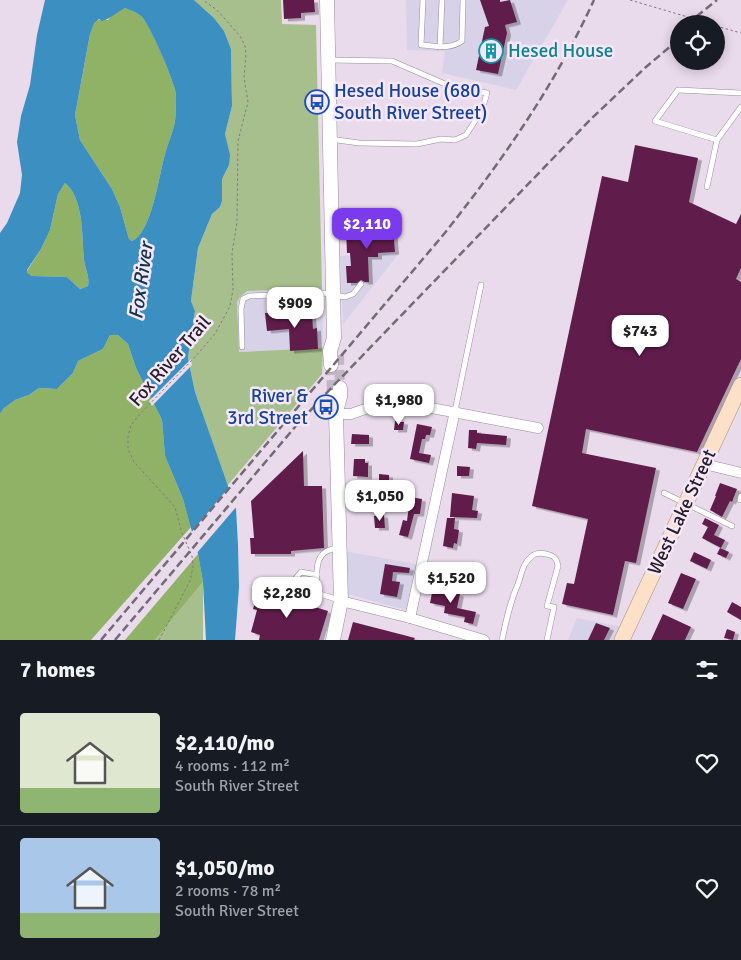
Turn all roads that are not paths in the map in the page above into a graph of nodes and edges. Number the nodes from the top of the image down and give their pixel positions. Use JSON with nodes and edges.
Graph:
{"nodes":[{"id":1,"x":327,"y":0,"type":"edge"},
{"id":2,"x":423,"y":0,"type":"edge"},
{"id":3,"x":442,"y":0,"type":"edge"},
{"id":4,"x":463,"y":0,"type":"edge"},
{"id":5,"x":440,"y":47,"type":"junction"},
{"id":6,"x":328,"y":60,"type":"junction"},
{"id":7,"x":741,"y":93,"type":"edge"},
{"id":8,"x":741,"y":107,"type":"edge"},
{"id":9,"x":330,"y":138,"type":"junction"},
{"id":10,"x":717,"y":140,"type":"junction"},
{"id":11,"x":707,"y":188,"type":"dead end"},
{"id":12,"x":331,"y":213,"type":"junction"},
{"id":13,"x":389,"y":213,"type":"dead end"},
{"id":14,"x":360,"y":284,"type":"dead end"},
{"id":15,"x":480,"y":285,"type":"dead end"},
{"id":16,"x":333,"y":295,"type":"junction"},
{"id":17,"x":242,"y":347,"type":"dead end"},
{"id":18,"x":335,"y":360,"type":"tunnel mouth"},
{"id":19,"x":741,"y":385,"type":"edge"},
{"id":20,"x":336,"y":392,"type":"tunnel mouth"},
{"id":21,"x":455,"y":411,"type":"junction"},
{"id":22,"x":336,"y":414,"type":"junction"},
{"id":23,"x":538,"y":428,"type":"dead end"},
{"id":24,"x":704,"y":464,"type":"junction"},
{"id":25,"x":741,"y":473,"type":"edge"},
{"id":26,"x":664,"y":493,"type":"dead end"},
{"id":27,"x":686,"y":503,"type":"junction"},
{"id":28,"x":732,"y":526,"type":"dead end"},
{"id":29,"x":340,"y":548,"type":"junction"},
{"id":30,"x":317,"y":575,"type":"junction"},
{"id":31,"x":279,"y":580,"type":"dead end"},
{"id":32,"x":291,"y":584,"type":"junction"},
{"id":33,"x":317,"y":592,"type":"junction"},
{"id":34,"x":342,"y":601,"type":"junction"},
{"id":35,"x":410,"y":618,"type":"junction"},
{"id":36,"x":464,"y":637,"type":"edge"},
{"id":37,"x":333,"y":640,"type":"edge"},
{"id":38,"x":484,"y":640,"type":"edge"},
{"id":39,"x":502,"y":640,"type":"edge"},
{"id":40,"x":547,"y":640,"type":"edge"},
{"id":41,"x":622,"y":640,"type":"edge"}],
"edges":[{"from":1,"to":6,"type":"street"},
{"from":2,"to":5,"type":"lane"},
{"from":3,"to":5,"type":"lane"},
{"from":4,"to":5,"type":"lane"},
{"from":6,"to":9,"type":"street"},
{"from":6,"to":9,"type":"lane"},
{"from":7,"to":10,"type":"lane"},
{"from":8,"to":10,"type":"lane"},
{"from":9,"to":12,"type":"street"},
{"from":10,"to":11,"type":"lane"},
{"from":12,"to":13,"type":"lane"},
{"from":12,"to":16,"type":"street"},
{"from":14,"to":16,"type":"lane"},
{"from":15,"to":21,"type":"lane"},
{"from":16,"to":17,"type":"lane"},
{"from":16,"to":18,"type":"street"},
{"from":19,"to":24,"type":"main road","name":"West Lake Street"},
{"from":20,"to":22,"type":"street"},
{"from":21,"to":22,"type":"street"},
{"from":21,"to":23,"type":"street"},
{"from":21,"to":35,"type":"street"},
{"from":22,"to":29,"type":"street"},
{"from":24,"to":25,"type":"street"},
{"from":24,"to":27,"type":"main road","name":"West Lake Street"},
{"from":26,"to":27,"type":"lane"},
{"from":27,"to":28,"type":"lane"},
{"from":27,"to":41,"type":"main road","name":"West Lake Street"},
{"from":29,"to":30,"type":"lane"},
{"from":29,"to":34,"type":"street"},
{"from":30,"to":32,"type":"lane"},
{"from":30,"to":33,"type":"lane"},
{"from":31,"to":32,"type":"lane"},
{"from":32,"to":33,"type":"lane"},
{"from":33,"to":34,"type":"lane"},
{"from":34,"to":35,"type":"street"},
{"from":34,"to":37,"type":"street"},
{"from":35,"to":36,"type":"street"},
{"from":36,"to":38,"type":"street"},
{"from":39,"to":40,"type":"lane"}]}
